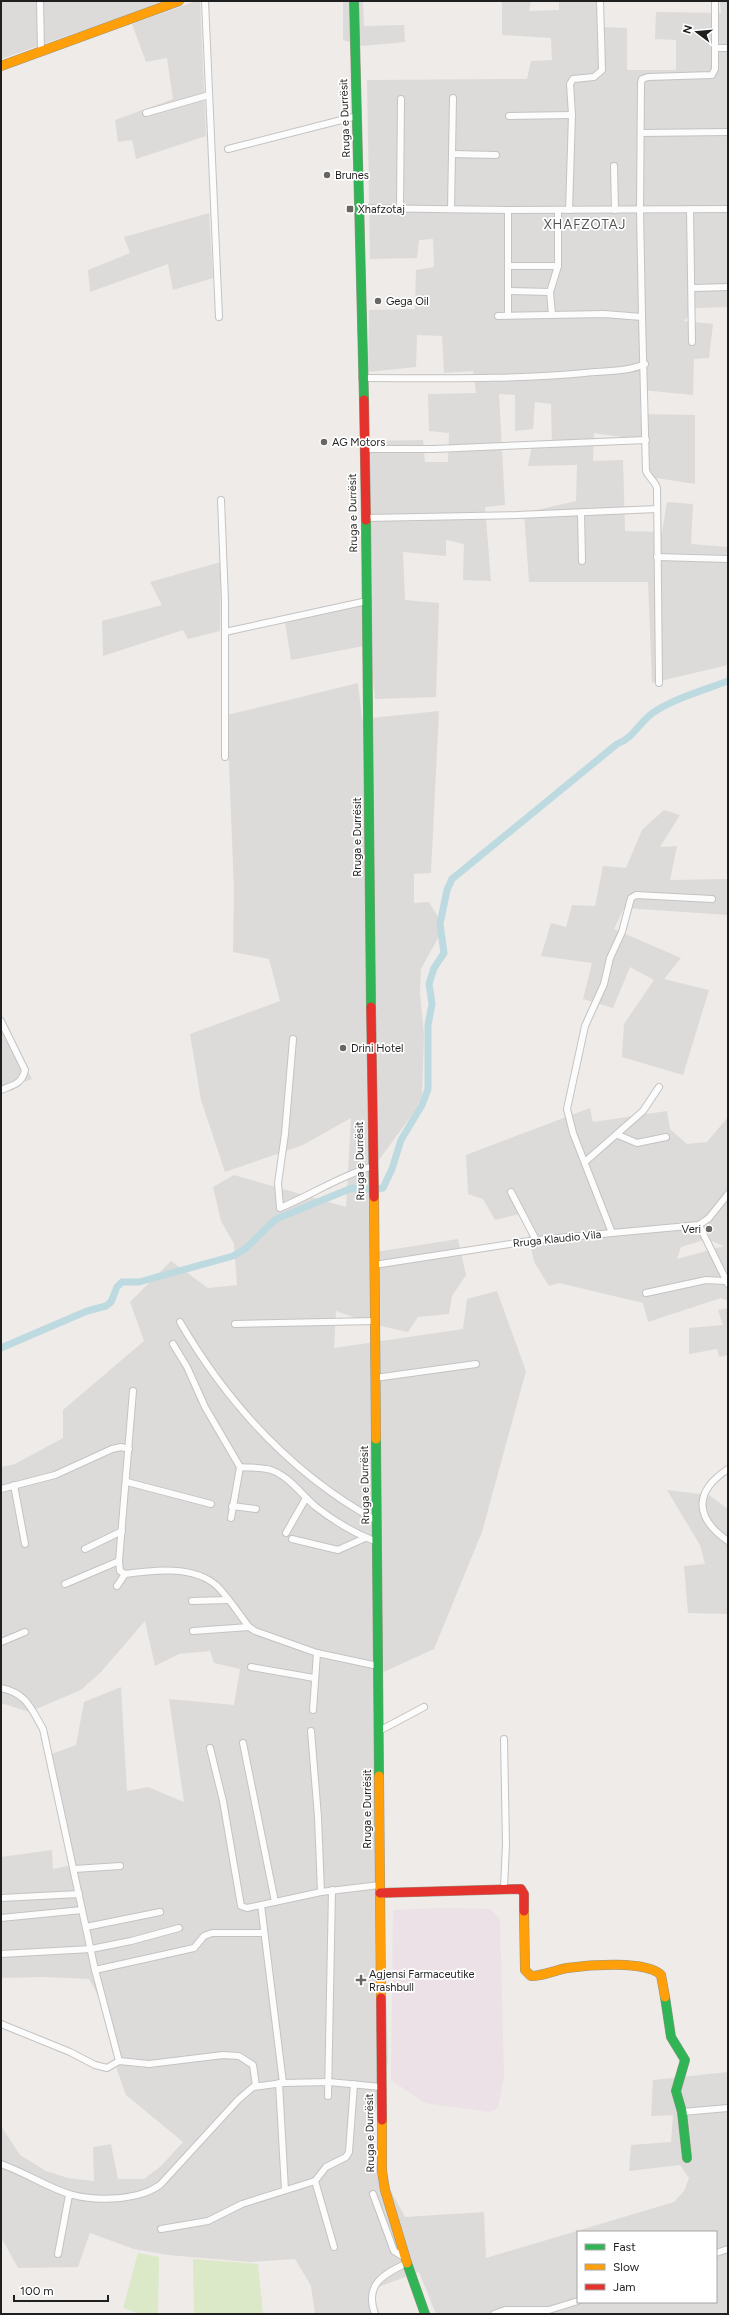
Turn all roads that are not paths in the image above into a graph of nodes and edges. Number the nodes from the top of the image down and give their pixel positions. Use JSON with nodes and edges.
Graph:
{"nodes":[{"id":1,"x":40,"y":1,"type":"edge"},
{"id":2,"x":205,"y":1,"type":"edge"},
{"id":3,"x":354,"y":1,"type":"edge"},
{"id":4,"x":600,"y":1,"type":"edge"},
{"id":5,"x":715,"y":1,"type":"edge"},
{"id":6,"x":175,"y":2,"type":"edge"},
{"id":7,"x":715,"y":48,"type":"junction"},
{"id":8,"x":728,"y":48,"type":"edge"},
{"id":9,"x":41,"y":51,"type":"junction"},
{"id":10,"x":1,"y":66,"type":"edge"},
{"id":11,"x":209,"y":94,"type":"junction"},
{"id":12,"x":453,"y":98,"type":"dead end"},
{"id":13,"x":401,"y":99,"type":"dead end"},
{"id":14,"x":146,"y":113,"type":"dead end"},
{"id":15,"x":572,"y":115,"type":"junction"},
{"id":16,"x":357,"y":116,"type":"junction"},
{"id":17,"x":509,"y":116,"type":"dead end"},
{"id":18,"x":728,"y":132,"type":"edge"},
{"id":19,"x":641,"y":133,"type":"junction"},
{"id":20,"x":228,"y":149,"type":"dead end"},
{"id":21,"x":452,"y":154,"type":"junction"},
{"id":22,"x":496,"y":155,"type":"dead end"},
{"id":23,"x":614,"y":166,"type":"dead end"},
{"id":24,"x":359,"y":208,"type":"junction"},
{"id":25,"x":400,"y":208,"type":"junction"},
{"id":26,"x":451,"y":209,"type":"junction"},
{"id":27,"x":690,"y":209,"type":"junction"},
{"id":28,"x":728,"y":209,"type":"edge"},
{"id":29,"x":508,"y":210,"type":"junction"},
{"id":30,"x":558,"y":210,"type":"junction"},
{"id":31,"x":569,"y":210,"type":"junction"},
{"id":32,"x":615,"y":210,"type":"junction"},
{"id":33,"x":640,"y":210,"type":"junction"},
{"id":34,"x":510,"y":266,"type":"junction"},
{"id":35,"x":558,"y":266,"type":"junction"},
{"id":36,"x":728,"y":287,"type":"edge"},
{"id":37,"x":693,"y":288,"type":"junction"},
{"id":38,"x":510,"y":291,"type":"junction"},
{"id":39,"x":550,"y":292,"type":"junction"},
{"id":40,"x":552,"y":315,"type":"junction"},
{"id":41,"x":498,"y":316,"type":"dead end"},
{"id":42,"x":508,"y":316,"type":"junction"},
{"id":43,"x":219,"y":317,"type":"dead end"},
{"id":44,"x":642,"y":317,"type":"junction"},
{"id":45,"x":692,"y":342,"type":"dead end"},
{"id":46,"x":645,"y":364,"type":"junction"},
{"id":47,"x":362,"y":378,"type":"junction"},
{"id":48,"x":646,"y":440,"type":"junction"},
{"id":49,"x":364,"y":448,"type":"junction"},
{"id":50,"x":221,"y":500,"type":"dead end"},
{"id":51,"x":657,"y":509,"type":"junction"},
{"id":52,"x":581,"y":513,"type":"junction"},
{"id":53,"x":366,"y":518,"type":"junction"},
{"id":54,"x":657,"y":557,"type":"junction"},
{"id":55,"x":728,"y":559,"type":"edge"},
{"id":56,"x":582,"y":561,"type":"dead end"},
{"id":57,"x":367,"y":601,"type":"junction"},
{"id":58,"x":225,"y":632,"type":"junction"},
{"id":59,"x":659,"y":682,"type":"dead end"},
{"id":60,"x":225,"y":757,"type":"dead end"},
{"id":61,"x":712,"y":899,"type":"dead end"},
{"id":62,"x":1,"y":1021,"type":"edge"},
{"id":63,"x":293,"y":1039,"type":"dead end"},
{"id":64,"x":659,"y":1087,"type":"dead end"},
{"id":65,"x":1,"y":1090,"type":"edge"},
{"id":66,"x":618,"y":1135,"type":"junction"},
{"id":67,"x":666,"y":1136,"type":"dead end"},
{"id":68,"x":586,"y":1161,"type":"junction"},
{"id":69,"x":373,"y":1166,"type":"junction"},
{"id":70,"x":510,"y":1192,"type":"dead end"},
{"id":71,"x":728,"y":1194,"type":"edge"},
{"id":72,"x":699,"y":1225,"type":"junction"},
{"id":73,"x":612,"y":1233,"type":"junction"},
{"id":74,"x":536,"y":1240,"type":"junction"},
{"id":75,"x":374,"y":1265,"type":"junction"},
{"id":76,"x":726,"y":1282,"type":"edge"},
{"id":77,"x":646,"y":1293,"type":"dead end"},
{"id":78,"x":374,"y":1321,"type":"junction"},
{"id":79,"x":180,"y":1322,"type":"dead end"},
{"id":80,"x":234,"y":1324,"type":"dead end"},
{"id":81,"x":173,"y":1344,"type":"dead end"},
{"id":82,"x":476,"y":1364,"type":"dead end"},
{"id":83,"x":375,"y":1378,"type":"junction"},
{"id":84,"x":133,"y":1392,"type":"dead end"},
{"id":85,"x":129,"y":1449,"type":"junction"},
{"id":86,"x":240,"y":1467,"type":"junction"},
{"id":87,"x":728,"y":1469,"type":"edge"},
{"id":88,"x":127,"y":1482,"type":"junction"},
{"id":89,"x":14,"y":1485,"type":"junction"},
{"id":90,"x":1,"y":1489,"type":"edge"},
{"id":91,"x":306,"y":1498,"type":"junction"},
{"id":92,"x":211,"y":1504,"type":"dead end"},
{"id":93,"x":232,"y":1506,"type":"junction"},
{"id":94,"x":256,"y":1509,"type":"dead end"},
{"id":95,"x":231,"y":1518,"type":"dead end"},
{"id":96,"x":377,"y":1521,"type":"junction"},
{"id":97,"x":122,"y":1531,"type":"junction"},
{"id":98,"x":286,"y":1533,"type":"dead end"},
{"id":99,"x":365,"y":1538,"type":"junction"},
{"id":100,"x":292,"y":1539,"type":"dead end"},
{"id":101,"x":728,"y":1541,"type":"edge"},
{"id":102,"x":377,"y":1542,"type":"junction"},
{"id":103,"x":26,"y":1544,"type":"dead end"},
{"id":104,"x":85,"y":1549,"type":"dead end"},
{"id":105,"x":119,"y":1561,"type":"junction"},
{"id":106,"x":125,"y":1574,"type":"junction"},
{"id":107,"x":65,"y":1584,"type":"dead end"},
{"id":108,"x":117,"y":1586,"type":"dead end"},
{"id":109,"x":228,"y":1600,"type":"junction"},
{"id":110,"x":192,"y":1601,"type":"dead end"},
{"id":111,"x":249,"y":1628,"type":"junction"},
{"id":112,"x":193,"y":1631,"type":"dead end"},
{"id":113,"x":25,"y":1632,"type":"dead end"},
{"id":114,"x":1,"y":1642,"type":"edge"},
{"id":115,"x":317,"y":1652,"type":"junction"},
{"id":116,"x":378,"y":1666,"type":"junction"},
{"id":117,"x":251,"y":1667,"type":"dead end"},
{"id":118,"x":314,"y":1678,"type":"junction"},
{"id":119,"x":1,"y":1688,"type":"edge"},
{"id":120,"x":424,"y":1707,"type":"dead end"},
{"id":121,"x":313,"y":1710,"type":"dead end"},
{"id":122,"x":311,"y":1731,"type":"dead end"},
{"id":123,"x":379,"y":1731,"type":"junction"},
{"id":124,"x":504,"y":1739,"type":"dead end"},
{"id":125,"x":243,"y":1743,"type":"dead end"},
{"id":126,"x":210,"y":1748,"type":"dead end"},
{"id":127,"x":120,"y":1866,"type":"dead end"},
{"id":128,"x":74,"y":1869,"type":"junction"},
{"id":129,"x":504,"y":1888,"type":"junction"},
{"id":130,"x":380,"y":1889,"type":"junction"},
{"id":131,"x":332,"y":1890,"type":"junction"},
{"id":132,"x":321,"y":1892,"type":"junction"},
{"id":133,"x":79,"y":1894,"type":"junction"},
{"id":134,"x":1,"y":1898,"type":"edge"},
{"id":135,"x":275,"y":1902,"type":"junction"},
{"id":136,"x":261,"y":1905,"type":"junction"},
{"id":137,"x":82,"y":1910,"type":"junction"},
{"id":138,"x":160,"y":1912,"type":"dead end"},
{"id":139,"x":1,"y":1918,"type":"edge"},
{"id":140,"x":86,"y":1927,"type":"junction"},
{"id":141,"x":179,"y":1928,"type":"dead end"},
{"id":142,"x":264,"y":1933,"type":"junction"},
{"id":143,"x":91,"y":1949,"type":"junction"},
{"id":144,"x":1,"y":1954,"type":"edge"},
{"id":145,"x":96,"y":1970,"type":"junction"},
{"id":146,"x":1,"y":2024,"type":"edge"},
{"id":147,"x":119,"y":2061,"type":"junction"},
{"id":148,"x":329,"y":2082,"type":"junction"},
{"id":149,"x":281,"y":2083,"type":"junction"},
{"id":150,"x":354,"y":2084,"type":"junction"},
{"id":151,"x":256,"y":2086,"type":"junction"},
{"id":152,"x":381,"y":2087,"type":"junction"},
{"id":153,"x":328,"y":2096,"type":"dead end"},
{"id":154,"x":728,"y":2108,"type":"edge"},
{"id":155,"x":682,"y":2112,"type":"junction"},
{"id":156,"x":687,"y":2158,"type":"dead end"},
{"id":157,"x":1,"y":2164,"type":"edge"},
{"id":158,"x":315,"y":2181,"type":"junction"},
{"id":159,"x":285,"y":2190,"type":"junction"},
{"id":160,"x":373,"y":2194,"type":"dead end"},
{"id":161,"x":69,"y":2195,"type":"junction"},
{"id":162,"x":161,"y":2229,"type":"dead end"},
{"id":163,"x":334,"y":2247,"type":"dead end"},
{"id":164,"x":728,"y":2249,"type":"edge"},
{"id":165,"x":717,"y":2252,"type":"edge"},
{"id":166,"x":58,"y":2254,"type":"dead end"},
{"id":167,"x":406,"y":2260,"type":"junction"},
{"id":168,"x":577,"y":2301,"type":"edge"},
{"id":169,"x":375,"y":2314,"type":"edge"},
{"id":170,"x":425,"y":2314,"type":"edge"},
{"id":171,"x":494,"y":2314,"type":"edge"}],
"edges":[{"from":1,"to":9,"type":"street"},
{"from":2,"to":11,"type":"street"},
{"from":3,"to":16,"type":"main road","name":"Rruga e Durrësit"},
{"from":4,"to":15,"type":"street"},
{"from":5,"to":7,"type":"street"},
{"from":6,"to":9,"type":"main road"},
{"from":7,"to":8,"type":"street"},
{"from":7,"to":19,"type":"street"},
{"from":9,"to":10,"type":"main road"},
{"from":11,"to":14,"type":"street"},
{"from":11,"to":43,"type":"street"},
{"from":12,"to":21,"type":"street"},
{"from":13,"to":25,"type":"street"},
{"from":15,"to":17,"type":"street"},
{"from":15,"to":31,"type":"street"},
{"from":16,"to":20,"type":"street"},
{"from":16,"to":24,"type":"main road","name":"Rruga e Durrësit"},
{"from":18,"to":19,"type":"street"},
{"from":19,"to":33,"type":"street"},
{"from":21,"to":22,"type":"street"},
{"from":21,"to":26,"type":"street"},
{"from":23,"to":32,"type":"street"},
{"from":24,"to":25,"type":"street"},
{"from":24,"to":47,"type":"main road","name":"Rruga e Durrësit"},
{"from":25,"to":26,"type":"street"},
{"from":26,"to":29,"type":"street"},
{"from":27,"to":28,"type":"street"},
{"from":27,"to":33,"type":"street"},
{"from":27,"to":37,"type":"street"},
{"from":29,"to":30,"type":"street"},
{"from":29,"to":34,"type":"street"},
{"from":30,"to":31,"type":"street"},
{"from":30,"to":35,"type":"street"},
{"from":31,"to":32,"type":"street"},
{"from":32,"to":33,"type":"street"},
{"from":33,"to":44,"type":"street"},
{"from":34,"to":35,"type":"street"},
{"from":34,"to":38,"type":"street"},
{"from":35,"to":39,"type":"street"},
{"from":36,"to":37,"type":"street"},
{"from":37,"to":45,"type":"street"},
{"from":38,"to":39,"type":"street"},
{"from":38,"to":42,"type":"street"},
{"from":39,"to":40,"type":"street"},
{"from":40,"to":42,"type":"street"},
{"from":40,"to":44,"type":"street"},
{"from":41,"to":42,"type":"street"},
{"from":44,"to":46,"type":"street"},
{"from":46,"to":47,"type":"street"},
{"from":46,"to":48,"type":"street"},
{"from":47,"to":49,"type":"main road","name":"Rruga e Durrësit"},
{"from":48,"to":49,"type":"street"},
{"from":48,"to":51,"type":"street"},
{"from":49,"to":53,"type":"main road","name":"Rruga e Durrësit"},
{"from":50,"to":58,"type":"street"},
{"from":51,"to":52,"type":"street"},
{"from":51,"to":54,"type":"street"},
{"from":52,"to":53,"type":"street"},
{"from":52,"to":56,"type":"street"},
{"from":53,"to":57,"type":"main road","name":"Rruga e Durrësit"},
{"from":54,"to":55,"type":"street"},
{"from":54,"to":59,"type":"street"},
{"from":57,"to":58,"type":"street"},
{"from":57,"to":69,"type":"main road","name":"Rruga e Durrësit"},
{"from":58,"to":60,"type":"street"},
{"from":61,"to":68,"type":"street"},
{"from":62,"to":65,"type":"street"},
{"from":63,"to":69,"type":"street"},
{"from":64,"to":66,"type":"street"},
{"from":66,"to":67,"type":"street"},
{"from":66,"to":68,"type":"street"},
{"from":68,"to":73,"type":"street"},
{"from":69,"to":75,"type":"main road","name":"Rruga e Durrësit"},
{"from":70,"to":74,"type":"street"},
{"from":71,"to":72,"type":"street"},
{"from":72,"to":73,"type":"street","name":"Rruga Klaudio Vila"},
{"from":72,"to":76,"type":"street"},
{"from":73,"to":74,"type":"street","name":"Rruga Klaudio Vila"},
{"from":74,"to":75,"type":"street","name":"Rruga Klaudio Vila"},
{"from":75,"to":78,"type":"main road","name":"Rruga e Durrësit"},
{"from":76,"to":77,"type":"street"},
{"from":78,"to":80,"type":"street"},
{"from":78,"to":83,"type":"main road","name":"Rruga e Durrësit"},
{"from":79,"to":96,"type":"street"},
{"from":81,"to":86,"type":"street"},
{"from":82,"to":83,"type":"street"},
{"from":83,"to":96,"type":"main road","name":"Rruga e Durrësit"},
{"from":84,"to":85,"type":"street"},
{"from":85,"to":88,"type":"street"},
{"from":85,"to":89,"type":"street"},
{"from":86,"to":91,"type":"street"},
{"from":86,"to":93,"type":"street"},
{"from":87,"to":101,"type":"street"},
{"from":88,"to":92,"type":"street"},
{"from":88,"to":97,"type":"street"},
{"from":89,"to":90,"type":"street"},
{"from":89,"to":103,"type":"street"},
{"from":91,"to":98,"type":"street"},
{"from":91,"to":99,"type":"street"},
{"from":93,"to":94,"type":"street"},
{"from":93,"to":95,"type":"street"},
{"from":96,"to":102,"type":"main road","name":"Rruga e Durrësit"},
{"from":97,"to":104,"type":"street"},
{"from":97,"to":105,"type":"street"},
{"from":99,"to":100,"type":"street"},
{"from":99,"to":102,"type":"street"},
{"from":102,"to":116,"type":"main road","name":"Rruga e Durrësit"},
{"from":105,"to":106,"type":"street"},
{"from":105,"to":107,"type":"street"},
{"from":106,"to":108,"type":"street"},
{"from":106,"to":109,"type":"street"},
{"from":109,"to":110,"type":"street"},
{"from":109,"to":111,"type":"street"},
{"from":111,"to":112,"type":"street"},
{"from":111,"to":115,"type":"street"},
{"from":113,"to":114,"type":"street"},
{"from":115,"to":116,"type":"street"},
{"from":115,"to":118,"type":"street"},
{"from":116,"to":123,"type":"main road","name":"Rruga e Durrësit"},
{"from":117,"to":118,"type":"street"},
{"from":118,"to":121,"type":"street"},
{"from":119,"to":128,"type":"street"},
{"from":120,"to":123,"type":"street"},
{"from":122,"to":132,"type":"street"},
{"from":123,"to":130,"type":"main road","name":"Rruga e Durrësit"},
{"from":124,"to":129,"type":"street"},
{"from":125,"to":135,"type":"street"},
{"from":126,"to":136,"type":"street"},
{"from":127,"to":128,"type":"street"},
{"from":128,"to":133,"type":"street"},
{"from":129,"to":130,"type":"main road"},
{"from":129,"to":155,"type":"main road"},
{"from":130,"to":131,"type":"street"},
{"from":130,"to":152,"type":"main road","name":"Rruga e Durrësit"},
{"from":131,"to":132,"type":"street"},
{"from":131,"to":148,"type":"street"},
{"from":132,"to":135,"type":"street"},
{"from":133,"to":134,"type":"street"},
{"from":133,"to":137,"type":"street"},
{"from":135,"to":136,"type":"street"},
{"from":136,"to":142,"type":"street"},
{"from":137,"to":139,"type":"street"},
{"from":137,"to":140,"type":"street"},
{"from":138,"to":140,"type":"street"},
{"from":140,"to":143,"type":"street"},
{"from":141,"to":143,"type":"street"},
{"from":142,"to":145,"type":"street"},
{"from":142,"to":149,"type":"street"},
{"from":143,"to":144,"type":"street"},
{"from":143,"to":145,"type":"street"},
{"from":145,"to":147,"type":"street"},
{"from":146,"to":147,"type":"street"},
{"from":147,"to":151,"type":"street"},
{"from":148,"to":149,"type":"street"},
{"from":148,"to":150,"type":"street"},
{"from":148,"to":153,"type":"street"},
{"from":149,"to":151,"type":"street"},
{"from":149,"to":159,"type":"street"},
{"from":150,"to":152,"type":"street"},
{"from":150,"to":158,"type":"street"},
{"from":151,"to":161,"type":"street"},
{"from":152,"to":167,"type":"main road","name":"Rruga e Durrësit"},
{"from":154,"to":155,"type":"street"},
{"from":155,"to":156,"type":"main road"},
{"from":157,"to":161,"type":"street"},
{"from":158,"to":159,"type":"street"},
{"from":158,"to":163,"type":"street"},
{"from":159,"to":162,"type":"street"},
{"from":160,"to":167,"type":"street"},
{"from":161,"to":166,"type":"street"},
{"from":164,"to":165,"type":"street"},
{"from":167,"to":169,"type":"street"},
{"from":167,"to":170,"type":"main road","name":"Rruga e Durrësit"},
{"from":168,"to":171,"type":"street"}]}
